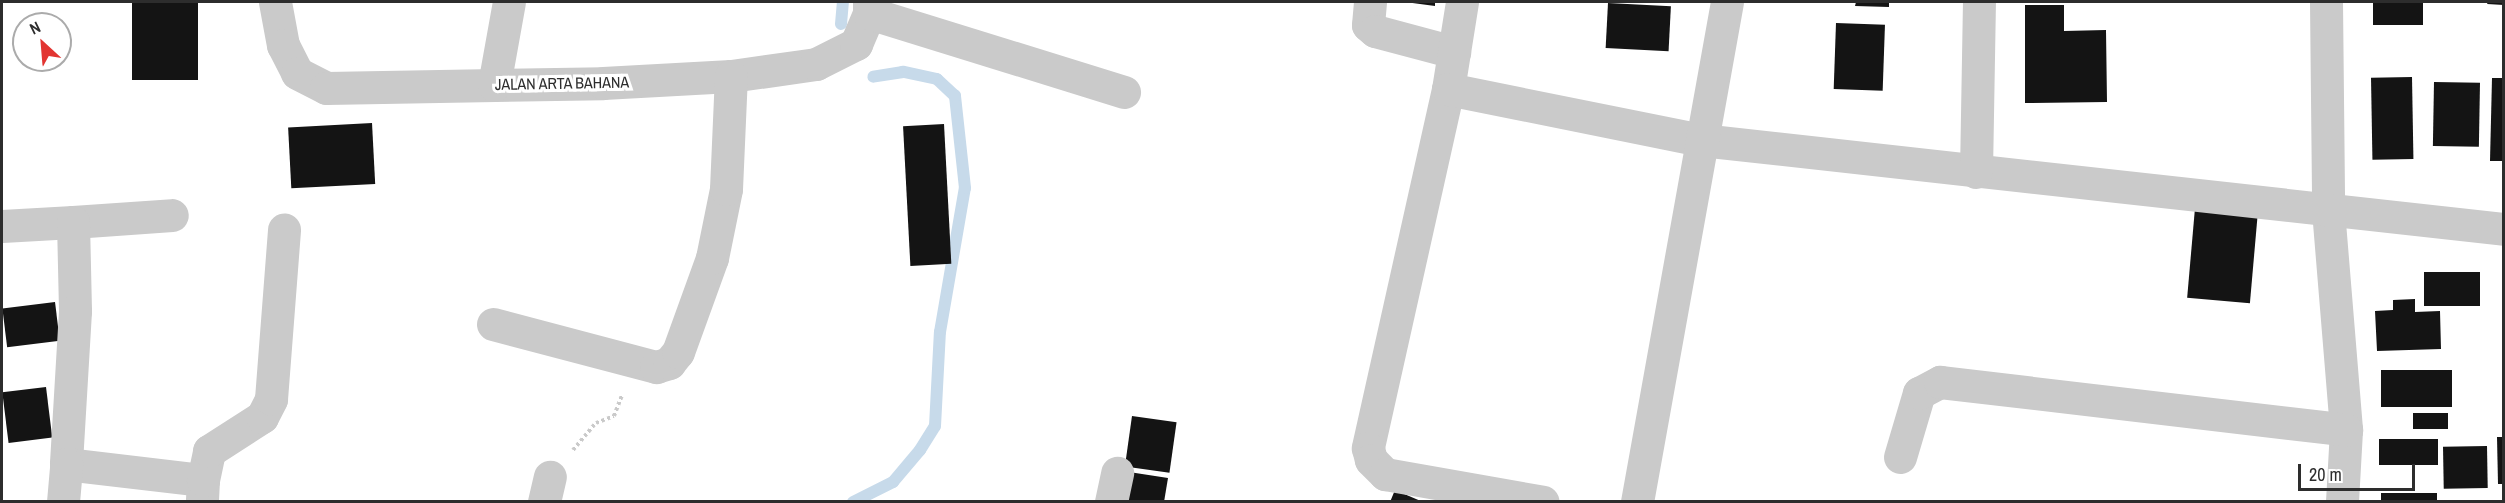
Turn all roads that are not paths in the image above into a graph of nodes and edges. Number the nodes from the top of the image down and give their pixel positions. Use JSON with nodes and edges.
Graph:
{"nodes":[{"id":1,"x":275,"y":2,"type":"edge"},
{"id":2,"x":509,"y":2,"type":"edge"},
{"id":3,"x":1370,"y":2,"type":"edge"},
{"id":4,"x":1462,"y":2,"type":"edge"},
{"id":5,"x":1727,"y":2,"type":"edge"},
{"id":6,"x":1978,"y":2,"type":"edge"},
{"id":7,"x":2326,"y":2,"type":"edge"},
{"id":8,"x":869,"y":7,"type":"edge"},
{"id":9,"x":1454,"y":52,"type":"junction"},
{"id":10,"x":731,"y":76,"type":"junction"},
{"id":11,"x":494,"y":85,"type":"junction"},
{"id":12,"x":1448,"y":89,"type":"junction"},
{"id":13,"x":1124,"y":92,"type":"dead end"},
{"id":14,"x":1701,"y":140,"type":"junction"},
{"id":15,"x":1976,"y":172,"type":"junction"},
{"id":16,"x":2328,"y":210,"type":"junction"},
{"id":17,"x":172,"y":215,"type":"dead end"},
{"id":18,"x":73,"y":222,"type":"junction"},
{"id":19,"x":2,"y":226,"type":"edge"},
{"id":20,"x":284,"y":229,"type":"dead end"},
{"id":21,"x":2504,"y":229,"type":"edge"},
{"id":22,"x":493,"y":324,"type":"dead end"},
{"id":23,"x":2346,"y":430,"type":"junction"},
{"id":24,"x":1900,"y":457,"type":"dead end"},
{"id":25,"x":66,"y":464,"type":"junction"},
{"id":26,"x":203,"y":491,"type":"edge"},
{"id":27,"x":63,"y":501,"type":"edge"},
{"id":28,"x":1543,"y":501,"type":"edge"},
{"id":29,"x":1636,"y":501,"type":"edge"},
{"id":30,"x":2342,"y":501,"type":"edge"}],
"edges":[{"from":1,"to":11,"type":"street","name":"JALAN ARTA BAHANA"},
{"from":2,"to":11,"type":"street"},
{"from":3,"to":9,"type":"street"},
{"from":4,"to":9,"type":"street"},
{"from":5,"to":14,"type":"street"},
{"from":6,"to":15,"type":"street"},
{"from":7,"to":16,"type":"street"},
{"from":8,"to":10,"type":"street","name":"JALAN ARTA BAHANA"},
{"from":8,"to":13,"type":"street"},
{"from":9,"to":12,"type":"street"},
{"from":10,"to":11,"type":"street","name":"JALAN ARTA BAHANA"},
{"from":10,"to":22,"type":"street"},
{"from":12,"to":14,"type":"street"},
{"from":12,"to":28,"type":"street"},
{"from":14,"to":15,"type":"street"},
{"from":14,"to":29,"type":"street"},
{"from":15,"to":16,"type":"street"},
{"from":16,"to":21,"type":"street"},
{"from":16,"to":23,"type":"street"},
{"from":17,"to":18,"type":"street"},
{"from":18,"to":19,"type":"street"},
{"from":18,"to":25,"type":"street"},
{"from":20,"to":26,"type":"street"},
{"from":23,"to":24,"type":"street"},
{"from":23,"to":30,"type":"street"},
{"from":25,"to":26,"type":"street"},
{"from":25,"to":27,"type":"street"}]}
